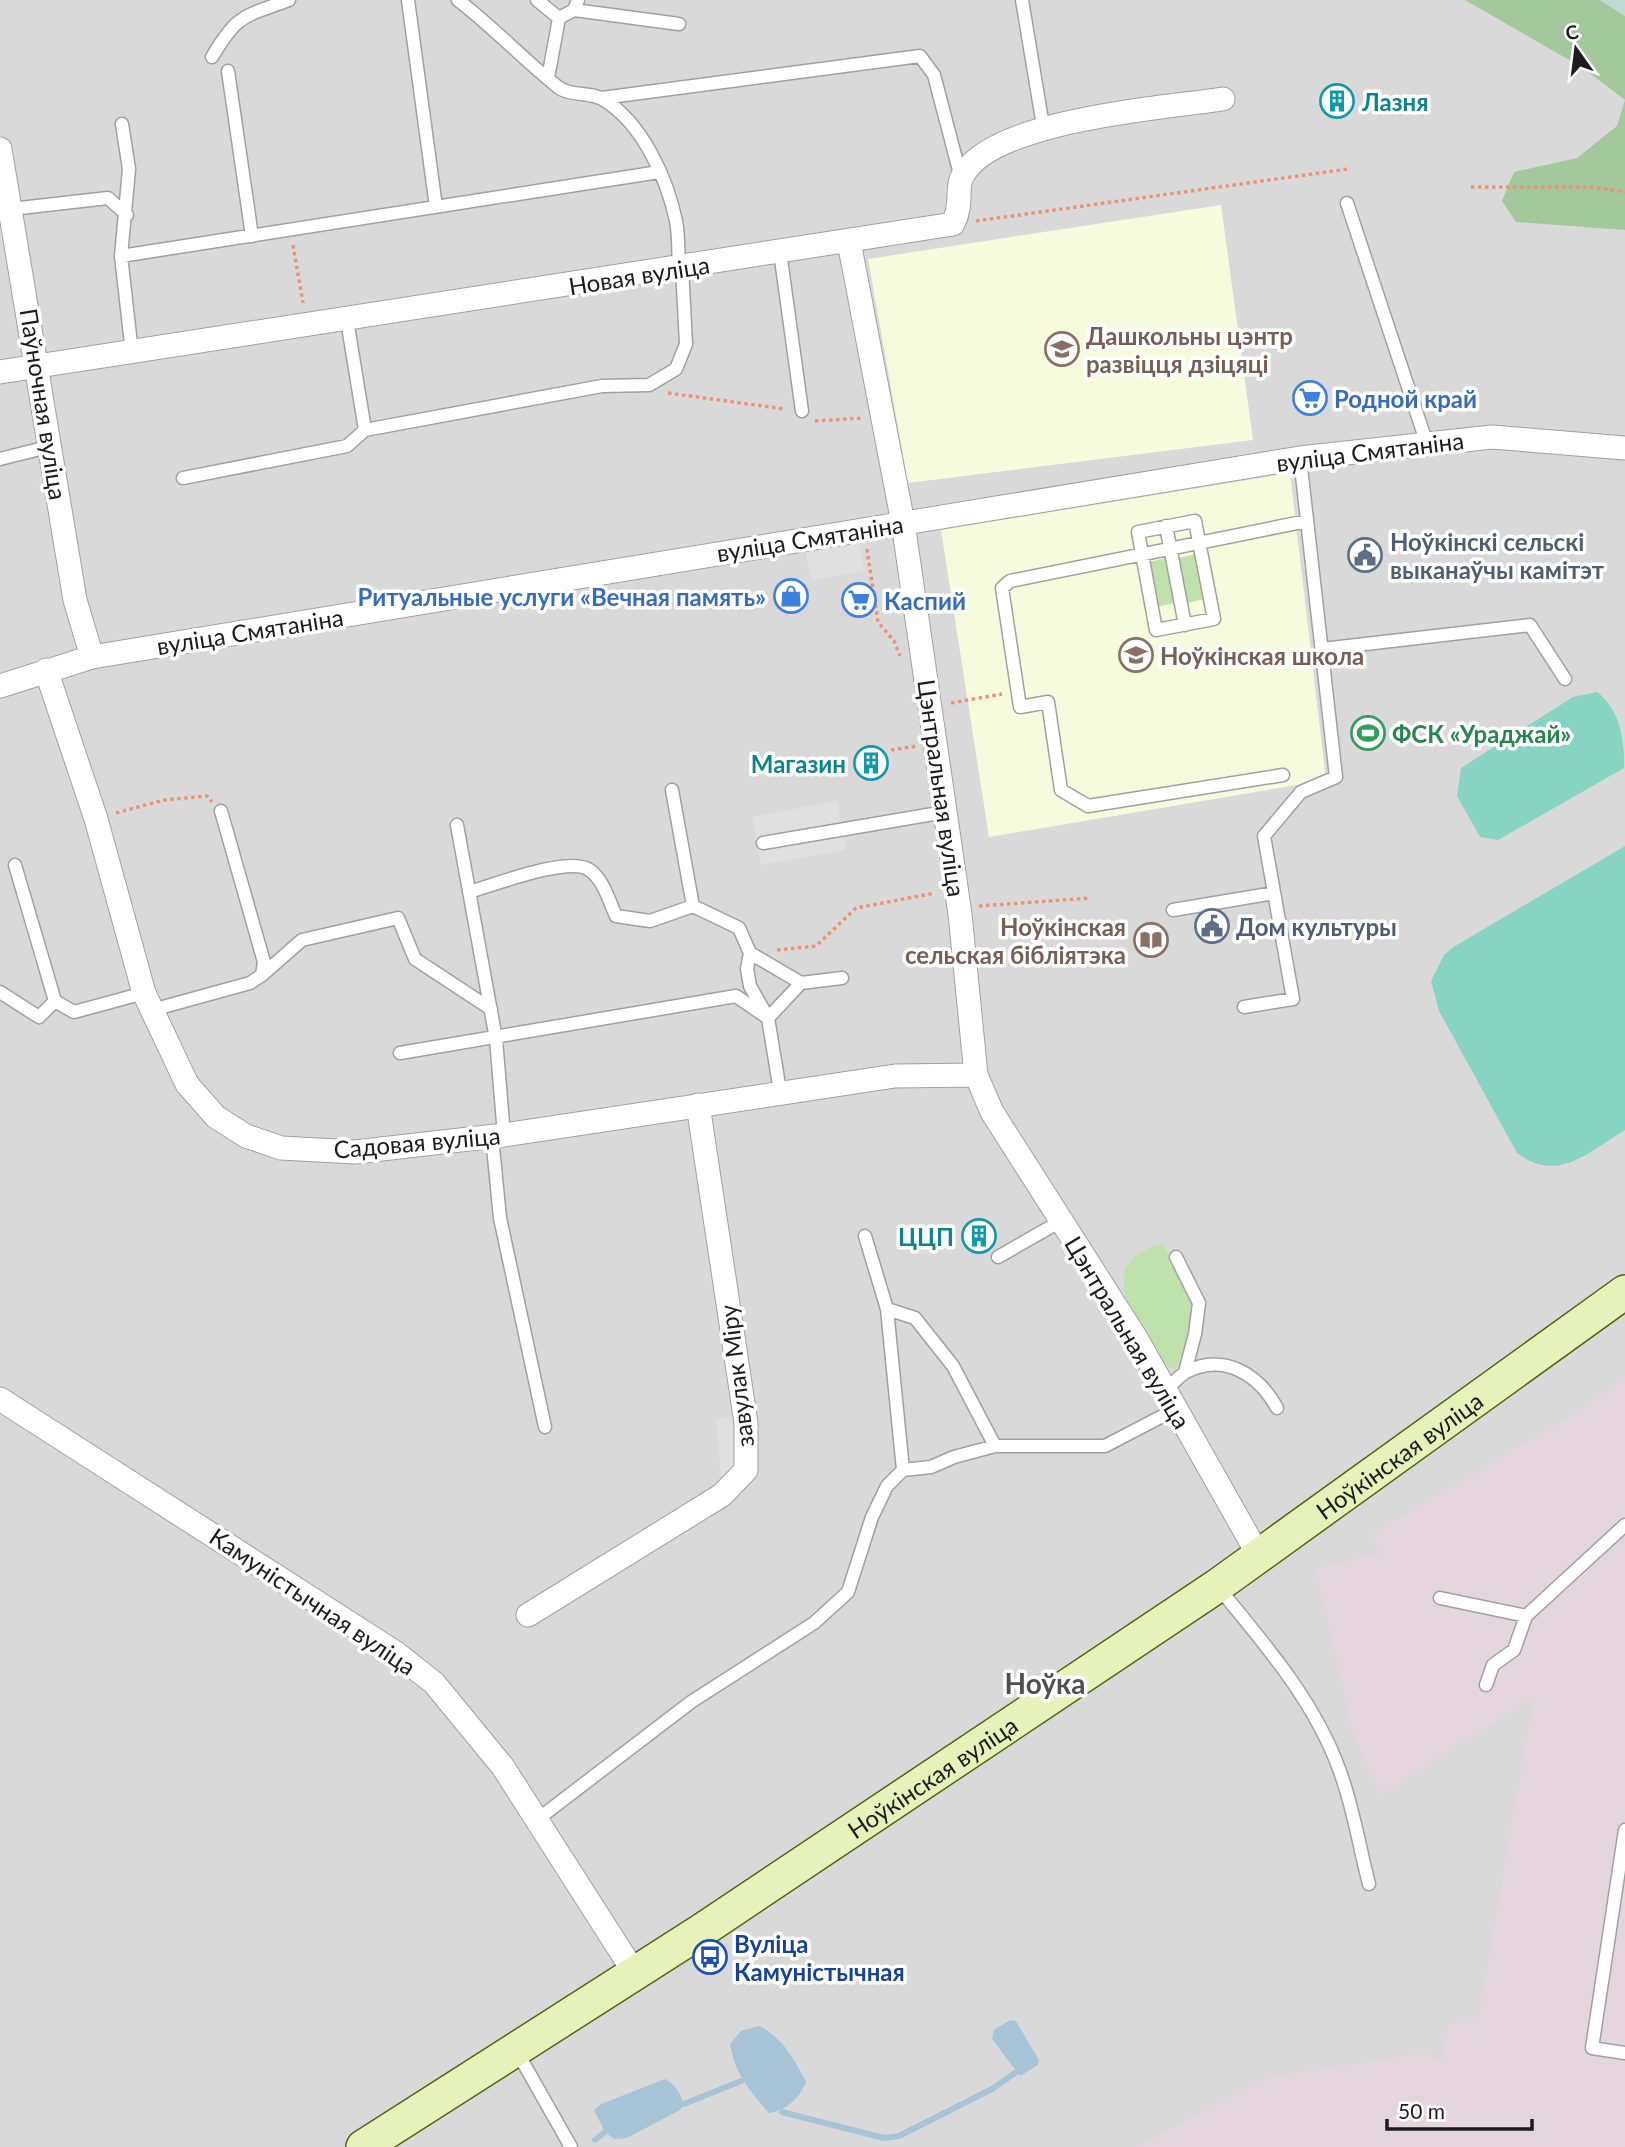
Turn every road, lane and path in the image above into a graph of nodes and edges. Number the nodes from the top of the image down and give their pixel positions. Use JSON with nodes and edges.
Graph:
{"nodes":[{"id":1,"x":289,"y":0,"type":"edge"},
{"id":2,"x":408,"y":0,"type":"edge"},
{"id":3,"x":458,"y":0,"type":"edge"},
{"id":4,"x":537,"y":0,"type":"edge"},
{"id":5,"x":1022,"y":0,"type":"edge"},
{"id":6,"x":576,"y":5,"type":"edge"},
{"id":7,"x":559,"y":18,"type":"junction"},
{"id":8,"x":679,"y":24,"type":"dead end"},
{"id":9,"x":212,"y":57,"type":"dead end"},
{"id":10,"x":228,"y":71,"type":"dead end"},
{"id":11,"x":548,"y":78,"type":"junction"},
{"id":12,"x":602,"y":98,"type":"junction"},
{"id":13,"x":1223,"y":99,"type":"dead end"},
{"id":14,"x":122,"y":124,"type":"dead end"},
{"id":15,"x":1043,"y":127,"type":"junction"},
{"id":16,"x":0,"y":149,"type":"edge"},
{"id":17,"x":1348,"y":169,"type":"dead end"},
{"id":18,"x":659,"y":172,"type":"junction"},
{"id":19,"x":961,"y":178,"type":"junction"},
{"id":20,"x":1471,"y":187,"type":"dead end"},
{"id":21,"x":1625,"y":192,"type":"edge"},
{"id":22,"x":1347,"y":203,"type":"dead end"},
{"id":23,"x":436,"y":207,"type":"junction"},
{"id":24,"x":11,"y":209,"type":"junction"},
{"id":25,"x":127,"y":215,"type":"junction"},
{"id":26,"x":953,"y":224,"type":"junction"},
{"id":27,"x":291,"y":229,"type":"junction"},
{"id":28,"x":252,"y":236,"type":"junction"},
{"id":29,"x":849,"y":242,"type":"junction"},
{"id":30,"x":780,"y":253,"type":"junction"},
{"id":31,"x":121,"y":256,"type":"junction"},
{"id":32,"x":680,"y":268,"type":"junction"},
{"id":33,"x":347,"y":320,"type":"junction"},
{"id":34,"x":306,"y":326,"type":"junction"},
{"id":35,"x":132,"y":353,"type":"junction"},
{"id":36,"x":38,"y":368,"type":"junction"},
{"id":37,"x":0,"y":372,"type":"edge"},
{"id":38,"x":649,"y":385,"type":"junction"},
{"id":39,"x":802,"y":411,"type":"junction"},
{"id":40,"x":883,"y":416,"type":"junction"},
{"id":41,"x":365,"y":430,"type":"junction"},
{"id":42,"x":1427,"y":444,"type":"junction"},
{"id":43,"x":52,"y":446,"type":"junction"},
{"id":44,"x":1625,"y":447,"type":"edge"},
{"id":45,"x":1300,"y":458,"type":"junction"},
{"id":46,"x":0,"y":459,"type":"edge"},
{"id":47,"x":183,"y":478,"type":"dead end"},
{"id":48,"x":1307,"y":521,"type":"junction"},
{"id":49,"x":903,"y":523,"type":"junction"},
{"id":50,"x":1167,"y":526,"type":"junction"},
{"id":51,"x":1199,"y":543,"type":"junction"},
{"id":52,"x":1171,"y":548,"type":"junction"},
{"id":53,"x":1142,"y":554,"type":"junction"},
{"id":54,"x":1185,"y":625,"type":"junction"},
{"id":55,"x":1322,"y":649,"type":"junction"},
{"id":56,"x":92,"y":657,"type":"junction"},
{"id":57,"x":46,"y":670,"type":"junction"},
{"id":58,"x":1565,"y":679,"type":"dead end"},
{"id":59,"x":0,"y":686,"type":"edge"},
{"id":60,"x":1018,"y":691,"type":"junction"},
{"id":61,"x":930,"y":707,"type":"junction"},
{"id":62,"x":922,"y":745,"type":"dead end"},
{"id":63,"x":891,"y":750,"type":"dead end"},
{"id":64,"x":1283,"y":775,"type":"dead end"},
{"id":65,"x":672,"y":790,"type":"dead end"},
{"id":66,"x":221,"y":811,"type":"joint"},
{"id":67,"x":945,"y":812,"type":"junction"},
{"id":68,"x":96,"y":819,"type":"junction"},
{"id":69,"x":457,"y":825,"type":"dead end"},
{"id":70,"x":763,"y":843,"type":"dead end"},
{"id":71,"x":15,"y":865,"type":"dead end"},
{"id":72,"x":957,"y":889,"type":"junction"},
{"id":73,"x":469,"y":892,"type":"junction"},
{"id":74,"x":1274,"y":893,"type":"junction"},
{"id":75,"x":1091,"y":898,"type":"dead end"},
{"id":76,"x":693,"y":906,"type":"junction"},
{"id":77,"x":1173,"y":910,"type":"dead end"},
{"id":78,"x":750,"y":953,"type":"junction"},
{"id":79,"x":262,"y":975,"type":"junction"},
{"id":80,"x":842,"y":978,"type":"dead end"},
{"id":81,"x":801,"y":983,"type":"junction"},
{"id":82,"x":0,"y":992,"type":"edge"},
{"id":83,"x":55,"y":1001,"type":"junction"},
{"id":84,"x":148,"y":1002,"type":"junction"},
{"id":85,"x":1244,"y":1007,"type":"dead end"},
{"id":86,"x":491,"y":1009,"type":"junction"},
{"id":87,"x":768,"y":1018,"type":"junction"},
{"id":88,"x":496,"y":1039,"type":"junction"},
{"id":89,"x":400,"y":1053,"type":"dead end"},
{"id":90,"x":976,"y":1075,"type":"junction"},
{"id":91,"x":780,"y":1091,"type":"junction"},
{"id":92,"x":698,"y":1105,"type":"junction"},
{"id":93,"x":498,"y":1136,"type":"junction"},
{"id":94,"x":1061,"y":1221,"type":"junction"},
{"id":95,"x":865,"y":1236,"type":"dead end"},
{"id":96,"x":998,"y":1257,"type":"dead end"},
{"id":97,"x":1176,"y":1257,"type":"dead end"},
{"id":98,"x":1625,"y":1292,"type":"edge"},
{"id":99,"x":887,"y":1309,"type":"junction"},
{"id":100,"x":1185,"y":1372,"type":"junction"},
{"id":101,"x":0,"y":1399,"type":"edge"},
{"id":102,"x":1171,"y":1400,"type":"junction"},
{"id":103,"x":1277,"y":1408,"type":"dead end"},
{"id":104,"x":545,"y":1427,"type":"dead end"},
{"id":105,"x":995,"y":1446,"type":"junction"},
{"id":106,"x":903,"y":1469,"type":"junction"},
{"id":107,"x":1625,"y":1525,"type":"edge"},
{"id":108,"x":1259,"y":1556,"type":"junction"},
{"id":109,"x":1217,"y":1586,"type":"junction"},
{"id":110,"x":1440,"y":1598,"type":"dead end"},
{"id":111,"x":528,"y":1615,"type":"dead end"},
{"id":112,"x":1526,"y":1616,"type":"junction"},
{"id":113,"x":1486,"y":1685,"type":"dead end"},
{"id":114,"x":538,"y":1819,"type":"junction"},
{"id":115,"x":1625,"y":1830,"type":"edge"},
{"id":116,"x":1369,"y":1884,"type":"dead end"},
{"id":117,"x":634,"y":1972,"type":"junction"},
{"id":118,"x":516,"y":2049,"type":"junction"},
{"id":119,"x":1625,"y":2053,"type":"edge"},
{"id":120,"x":363,"y":2147,"type":"edge"},
{"id":121,"x":571,"y":2147,"type":"edge"}],
"edges":[{"from":1,"to":9,"type":"lane"},
{"from":2,"to":23,"type":"lane"},
{"from":3,"to":11,"type":"lane"},
{"from":4,"to":7,"type":"lane"},
{"from":5,"to":15,"type":"lane"},
{"from":6,"to":7,"type":"lane"},
{"from":6,"to":8,"type":"lane"},
{"from":7,"to":11,"type":"lane"},
{"from":10,"to":28,"type":"lane"},
{"from":11,"to":12,"type":"lane"},
{"from":12,"to":18,"type":"lane"},
{"from":12,"to":19,"type":"lane"},
{"from":13,"to":15,"type":"street"},
{"from":14,"to":25,"type":"lane"},
{"from":15,"to":19,"type":"street"},
{"from":16,"to":24,"type":"street","name":"Паўночная вуліца"},
{"from":17,"to":26,"type":"path"},
{"from":18,"to":23,"type":"lane"},
{"from":18,"to":32,"type":"lane"},
{"from":19,"to":26,"type":"street"},
{"from":20,"to":21,"type":"path"},
{"from":22,"to":42,"type":"lane"},
{"from":23,"to":27,"type":"lane"},
{"from":24,"to":25,"type":"lane"},
{"from":24,"to":36,"type":"street","name":"Паўночная вуліца"},
{"from":25,"to":31,"type":"lane"},
{"from":26,"to":29,"type":"street","name":"Новая вуліца"},
{"from":27,"to":28,"type":"lane"},
{"from":27,"to":34,"type":"path"},
{"from":28,"to":31,"type":"lane"},
{"from":29,"to":30,"type":"street","name":"Новая вуліца"},
{"from":29,"to":40,"type":"street","name":"Цэнтральная вуліца"},
{"from":30,"to":32,"type":"street","name":"Новая вуліца"},
{"from":30,"to":39,"type":"lane"},
{"from":31,"to":35,"type":"lane"},
{"from":32,"to":33,"type":"street","name":"Новая вуліца"},
{"from":32,"to":38,"type":"lane"},
{"from":33,"to":34,"type":"street","name":"Новая вуліца"},
{"from":33,"to":41,"type":"lane"},
{"from":34,"to":35,"type":"street","name":"Новая вуліца"},
{"from":35,"to":36,"type":"street","name":"Новая вуліца"},
{"from":36,"to":37,"type":"street","name":"Новая вуліца"},
{"from":36,"to":43,"type":"street","name":"Паўночная вуліца"},
{"from":38,"to":39,"type":"path"},
{"from":38,"to":41,"type":"lane"},
{"from":39,"to":40,"type":"path"},
{"from":40,"to":49,"type":"street","name":"Цэнтральная вуліца"},
{"from":41,"to":47,"type":"lane"},
{"from":42,"to":44,"type":"street","name":"вуліца Смятаніна"},
{"from":42,"to":45,"type":"street","name":"вуліца Смятаніна"},
{"from":43,"to":46,"type":"lane"},
{"from":43,"to":56,"type":"street","name":"Паўночная вуліца"},
{"from":45,"to":48,"type":"lane"},
{"from":45,"to":49,"type":"street","name":"вуліца Смятаніна"},
{"from":48,"to":51,"type":"lane"},
{"from":48,"to":55,"type":"lane"},
{"from":49,"to":56,"type":"street","name":"вуліца Смятаніна"},
{"from":49,"to":61,"type":"street","name":"Цэнтральная вуліца"},
{"from":50,"to":51,"type":"lane"},
{"from":50,"to":52,"type":"lane"},
{"from":50,"to":53,"type":"lane"},
{"from":51,"to":52,"type":"lane"},
{"from":51,"to":54,"type":"lane"},
{"from":52,"to":53,"type":"lane"},
{"from":52,"to":54,"type":"lane"},
{"from":53,"to":54,"type":"lane"},
{"from":53,"to":60,"type":"lane"},
{"from":55,"to":58,"type":"lane"},
{"from":55,"to":74,"type":"lane"},
{"from":56,"to":57,"type":"street","name":"вуліца Смятаніна"},
{"from":57,"to":59,"type":"street","name":"вуліца Смятаніна"},
{"from":57,"to":68,"type":"street","name":"Садовая вуліца"},
{"from":60,"to":61,"type":"path"},
{"from":60,"to":64,"type":"lane"},
{"from":61,"to":67,"type":"street","name":"Цэнтральная вуліца"},
{"from":62,"to":63,"type":"path"},
{"from":65,"to":76,"type":"lane"},
{"from":66,"to":68,"type":"path"},
{"from":66,"to":79,"type":"lane"},
{"from":67,"to":70,"type":"lane"},
{"from":67,"to":72,"type":"street","name":"Цэнтральная вуліца"},
{"from":68,"to":84,"type":"street","name":"Садовая вуліца"},
{"from":69,"to":73,"type":"lane"},
{"from":71,"to":83,"type":"lane"},
{"from":72,"to":75,"type":"path"},
{"from":72,"to":78,"type":"path"},
{"from":72,"to":90,"type":"street","name":"Цэнтральная вуліца"},
{"from":73,"to":76,"type":"lane"},
{"from":73,"to":86,"type":"lane"},
{"from":74,"to":77,"type":"lane"},
{"from":74,"to":85,"type":"lane"},
{"from":76,"to":78,"type":"lane"},
{"from":78,"to":81,"type":"lane"},
{"from":78,"to":87,"type":"lane"},
{"from":79,"to":84,"type":"lane"},
{"from":79,"to":86,"type":"lane"},
{"from":80,"to":81,"type":"lane"},
{"from":81,"to":87,"type":"lane"},
{"from":82,"to":83,"type":"lane"},
{"from":83,"to":84,"type":"lane"},
{"from":84,"to":93,"type":"street","name":"Садовая вуліца"},
{"from":86,"to":88,"type":"lane"},
{"from":87,"to":88,"type":"lane"},
{"from":87,"to":91,"type":"lane"},
{"from":88,"to":89,"type":"lane"},
{"from":88,"to":93,"type":"lane"},
{"from":90,"to":91,"type":"street","name":"Садовая вуліца"},
{"from":90,"to":94,"type":"street","name":"Цэнтральная вуліца"},
{"from":91,"to":92,"type":"street","name":"Садовая вуліца"},
{"from":92,"to":93,"type":"street","name":"Садовая вуліца"},
{"from":92,"to":111,"type":"street","name":"завулак Міру"},
{"from":93,"to":104,"type":"lane"},
{"from":94,"to":96,"type":"lane"},
{"from":94,"to":102,"type":"street","name":"Цэнтральная вуліца"},
{"from":95,"to":99,"type":"lane"},
{"from":97,"to":100,"type":"lane"},
{"from":98,"to":108,"type":"main road","name":"Ноўкінская вуліца"},
{"from":99,"to":105,"type":"lane"},
{"from":99,"to":106,"type":"lane"},
{"from":100,"to":102,"type":"lane"},
{"from":100,"to":103,"type":"lane"},
{"from":101,"to":114,"type":"street","name":"Камуністычная вуліца"},
{"from":102,"to":105,"type":"lane"},
{"from":102,"to":108,"type":"street","name":"Цэнтральная вуліца"},
{"from":105,"to":106,"type":"lane"},
{"from":106,"to":114,"type":"lane"},
{"from":107,"to":112,"type":"lane"},
{"from":108,"to":109,"type":"main road","name":"Ноўкінская вуліца"},
{"from":109,"to":116,"type":"lane"},
{"from":109,"to":117,"type":"main road","name":"Ноўкінская вуліца"},
{"from":110,"to":112,"type":"lane"},
{"from":112,"to":113,"type":"lane"},
{"from":114,"to":117,"type":"street","name":"Камуністычная вуліца"},
{"from":115,"to":119,"type":"lane"},
{"from":117,"to":118,"type":"main road","name":"Ноўкінская вуліца"},
{"from":118,"to":120,"type":"main road","name":"Ноўкінская вуліца"},
{"from":118,"to":121,"type":"lane"}]}
